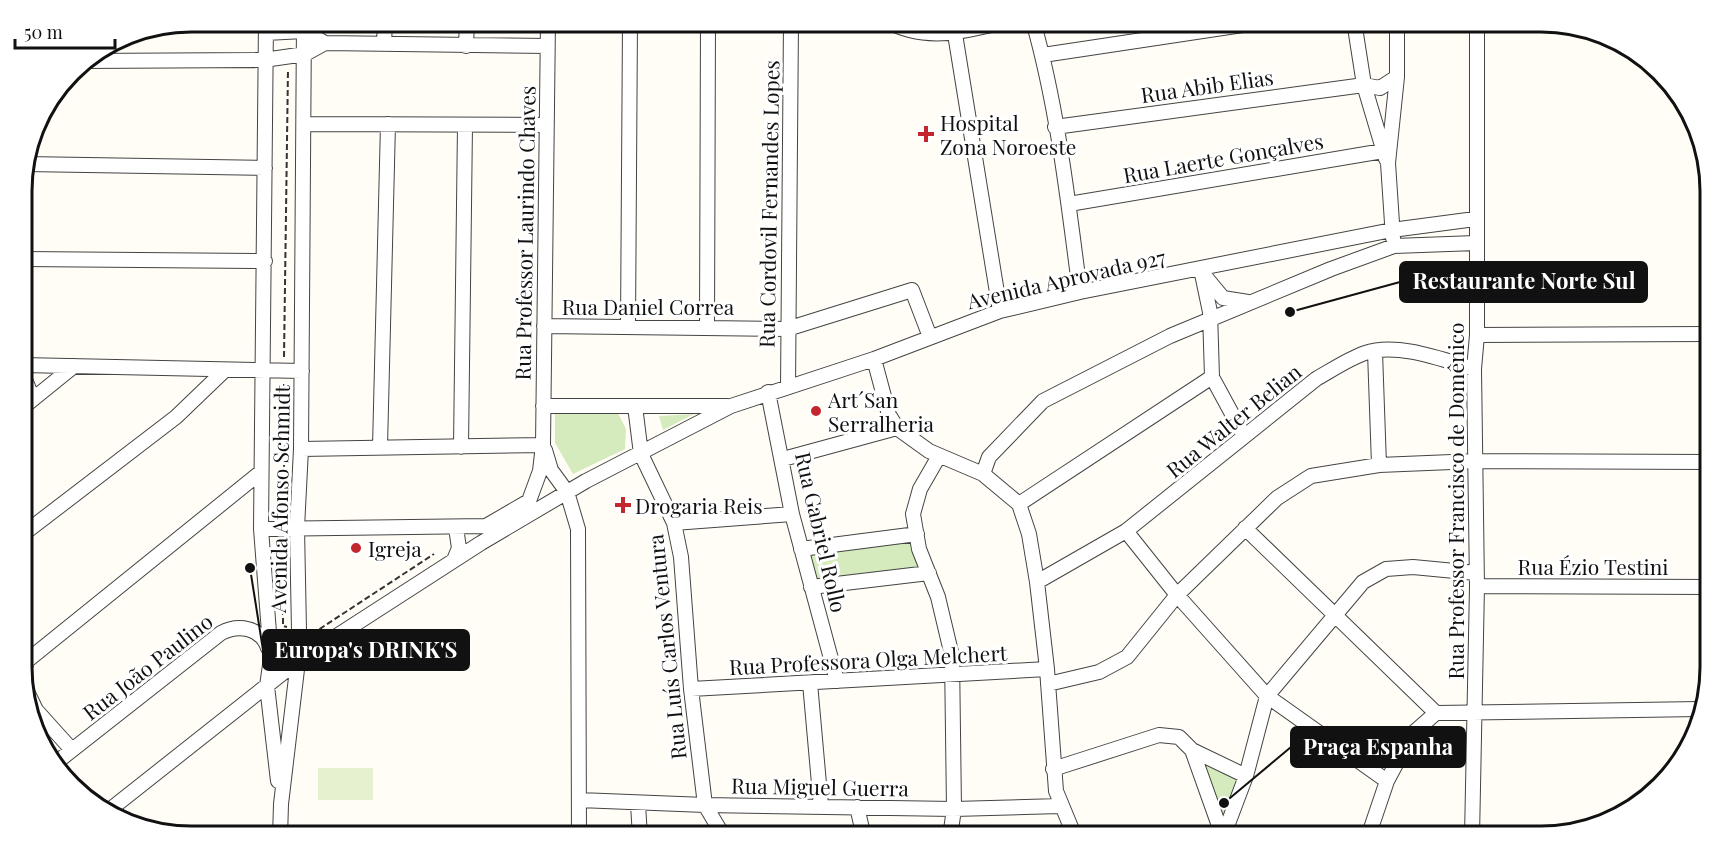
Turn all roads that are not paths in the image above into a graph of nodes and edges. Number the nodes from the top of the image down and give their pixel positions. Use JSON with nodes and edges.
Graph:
{"nodes":[{"id":1,"x":266,"y":32,"type":"edge"},
{"id":2,"x":304,"y":32,"type":"edge"},
{"id":3,"x":311,"y":32,"type":"edge"},
{"id":4,"x":385,"y":32,"type":"edge"},
{"id":5,"x":467,"y":32,"type":"edge"},
{"id":6,"x":548,"y":32,"type":"edge"},
{"id":7,"x":630,"y":32,"type":"edge"},
{"id":8,"x":708,"y":32,"type":"edge"},
{"id":9,"x":791,"y":32,"type":"edge"},
{"id":10,"x":918,"y":32,"type":"edge"},
{"id":11,"x":963,"y":32,"type":"edge"},
{"id":12,"x":1036,"y":32,"type":"edge"},
{"id":13,"x":1178,"y":32,"type":"edge"},
{"id":14,"x":1356,"y":32,"type":"edge"},
{"id":15,"x":1397,"y":32,"type":"edge"},
{"id":16,"x":1477,"y":32,"type":"edge"},
{"id":17,"x":955,"y":34,"type":"junction"},
{"id":18,"x":325,"y":43,"type":"junction"},
{"id":19,"x":384,"y":44,"type":"junction"},
{"id":20,"x":466,"y":46,"type":"junction"},
{"id":21,"x":547,"y":46,"type":"junction"},
{"id":22,"x":305,"y":54,"type":"junction"},
{"id":23,"x":1043,"y":55,"type":"junction"},
{"id":24,"x":264,"y":60,"type":"junction"},
{"id":25,"x":98,"y":61,"type":"edge"},
{"id":26,"x":1397,"y":77,"type":"junction"},
{"id":27,"x":1364,"y":84,"type":"junction"},
{"id":28,"x":305,"y":124,"type":"junction"},
{"id":29,"x":388,"y":124,"type":"junction"},
{"id":30,"x":465,"y":125,"type":"junction"},
{"id":31,"x":546,"y":125,"type":"junction"},
{"id":32,"x":1056,"y":128,"type":"junction"},
{"id":33,"x":1387,"y":155,"type":"junction"},
{"id":34,"x":34,"y":164,"type":"edge"},
{"id":35,"x":265,"y":168,"type":"junction"},
{"id":36,"x":1069,"y":204,"type":"junction"},
{"id":37,"x":1475,"y":219,"type":"junction"},
{"id":38,"x":1392,"y":230,"type":"junction"},
{"id":39,"x":1476,"y":243,"type":"junction"},
{"id":40,"x":1394,"y":246,"type":"junction"},
{"id":41,"x":32,"y":260,"type":"edge"},
{"id":42,"x":265,"y":261,"type":"junction"},
{"id":43,"x":1201,"y":270,"type":"junction"},
{"id":44,"x":1080,"y":292,"type":"junction"},
{"id":45,"x":1251,"y":303,"type":"junction"},
{"id":46,"x":1000,"y":311,"type":"junction"},
{"id":47,"x":1210,"y":319,"type":"junction"},
{"id":48,"x":544,"y":326,"type":"junction"},
{"id":49,"x":628,"y":326,"type":"junction"},
{"id":50,"x":708,"y":327,"type":"junction"},
{"id":51,"x":787,"y":329,"type":"junction"},
{"id":52,"x":1700,"y":334,"type":"edge"},
{"id":53,"x":1477,"y":335,"type":"junction"},
{"id":54,"x":930,"y":337,"type":"junction"},
{"id":55,"x":1375,"y":352,"type":"junction"},
{"id":56,"x":874,"y":358,"type":"junction"},
{"id":57,"x":32,"y":365,"type":"edge"},
{"id":58,"x":74,"y":366,"type":"junction"},
{"id":59,"x":1474,"y":369,"type":"junction"},
{"id":60,"x":225,"y":370,"type":"junction"},
{"id":61,"x":263,"y":370,"type":"junction"},
{"id":62,"x":302,"y":371,"type":"junction"},
{"id":63,"x":1212,"y":378,"type":"junction"},
{"id":64,"x":788,"y":387,"type":"junction"},
{"id":65,"x":768,"y":392,"type":"junction"},
{"id":66,"x":32,"y":400,"type":"edge"},
{"id":67,"x":543,"y":405,"type":"junction"},
{"id":68,"x":635,"y":406,"type":"junction"},
{"id":69,"x":731,"y":406,"type":"junction"},
{"id":70,"x":897,"y":428,"type":"junction"},
{"id":71,"x":1244,"y":436,"type":"junction"},
{"id":72,"x":543,"y":445,"type":"junction"},
{"id":73,"x":380,"y":447,"type":"junction"},
{"id":74,"x":461,"y":447,"type":"junction"},
{"id":75,"x":301,"y":449,"type":"junction"},
{"id":76,"x":641,"y":454,"type":"junction"},
{"id":77,"x":939,"y":456,"type":"junction"},
{"id":78,"x":783,"y":459,"type":"junction"},
{"id":79,"x":1476,"y":460,"type":"junction"},
{"id":80,"x":1700,"y":462,"type":"edge"},
{"id":81,"x":1379,"y":465,"type":"junction"},
{"id":82,"x":261,"y":472,"type":"junction"},
{"id":83,"x":982,"y":474,"type":"junction"},
{"id":84,"x":567,"y":492,"type":"junction"},
{"id":85,"x":1018,"y":504,"type":"junction"},
{"id":86,"x":792,"y":514,"type":"junction"},
{"id":87,"x":674,"y":523,"type":"junction"},
{"id":88,"x":32,"y":527,"type":"edge"},
{"id":89,"x":297,"y":528,"type":"junction"},
{"id":90,"x":456,"y":528,"type":"junction"},
{"id":91,"x":1245,"y":528,"type":"junction"},
{"id":92,"x":261,"y":529,"type":"junction"},
{"id":93,"x":1126,"y":531,"type":"junction"},
{"id":94,"x":916,"y":534,"type":"junction"},
{"id":95,"x":801,"y":549,"type":"junction"},
{"id":96,"x":454,"y":560,"type":"junction"},
{"id":97,"x":929,"y":573,"type":"junction"},
{"id":98,"x":1477,"y":579,"type":"junction"},
{"id":99,"x":1037,"y":582,"type":"junction"},
{"id":100,"x":811,"y":587,"type":"junction"},
{"id":101,"x":1700,"y":587,"type":"edge"},
{"id":102,"x":1177,"y":596,"type":"junction"},
{"id":103,"x":1334,"y":615,"type":"junction"},
{"id":104,"x":32,"y":657,"type":"edge"},
{"id":105,"x":271,"y":658,"type":"junction"},
{"id":106,"x":298,"y":661,"type":"junction"},
{"id":107,"x":1047,"y":669,"type":"junction"},
{"id":108,"x":953,"y":676,"type":"junction"},
{"id":109,"x":837,"y":681,"type":"junction"},
{"id":110,"x":810,"y":683,"type":"junction"},
{"id":111,"x":1048,"y":684,"type":"junction"},
{"id":112,"x":267,"y":686,"type":"junction"},
{"id":113,"x":691,"y":689,"type":"junction"},
{"id":114,"x":1267,"y":696,"type":"junction"},
{"id":115,"x":1694,"y":710,"type":"edge"},
{"id":116,"x":1476,"y":712,"type":"junction"},
{"id":117,"x":38,"y":713,"type":"edge"},
{"id":118,"x":1436,"y":713,"type":"junction"},
{"id":119,"x":72,"y":750,"type":"junction"},
{"id":120,"x":1192,"y":750,"type":"junction"},
{"id":121,"x":61,"y":759,"type":"edge"},
{"id":122,"x":1053,"y":769,"type":"junction"},
{"id":123,"x":1246,"y":776,"type":"junction"},
{"id":124,"x":1387,"y":781,"type":"junction"},
{"id":125,"x":579,"y":800,"type":"junction"},
{"id":126,"x":281,"y":804,"type":"junction"},
{"id":127,"x":638,"y":804,"type":"junction"},
{"id":128,"x":705,"y":806,"type":"junction"},
{"id":129,"x":821,"y":806,"type":"junction"},
{"id":130,"x":1060,"y":806,"type":"junction"},
{"id":131,"x":114,"y":807,"type":"edge"},
{"id":132,"x":857,"y":807,"type":"junction"},
{"id":133,"x":954,"y":809,"type":"junction"},
{"id":134,"x":280,"y":826,"type":"edge"},
{"id":135,"x":579,"y":826,"type":"edge"},
{"id":136,"x":639,"y":826,"type":"edge"},
{"id":137,"x":717,"y":826,"type":"edge"},
{"id":138,"x":861,"y":826,"type":"edge"},
{"id":139,"x":952,"y":826,"type":"edge"},
{"id":140,"x":1070,"y":826,"type":"edge"},
{"id":141,"x":1219,"y":826,"type":"edge"},
{"id":142,"x":1227,"y":826,"type":"edge"},
{"id":143,"x":1372,"y":826,"type":"edge"},
{"id":144,"x":1472,"y":826,"type":"edge"}],
"edges":[{"from":1,"to":24,"type":"street","name":"Avenida Afonso Schmidt"},
{"from":2,"to":22,"type":"street","name":"Avenida Afonso Schmidt"},
{"from":3,"to":18,"type":"street"},
{"from":4,"to":19,"type":"street"},
{"from":5,"to":20,"type":"street"},
{"from":6,"to":21,"type":"street","name":"Rua Professor Laurindo Chaves"},
{"from":7,"to":49,"type":"street"},
{"from":8,"to":50,"type":"street"},
{"from":9,"to":51,"type":"street","name":"Rua Cordovil Fernandes Lopes"},
{"from":10,"to":17,"type":"street"},
{"from":11,"to":17,"type":"street"},
{"from":12,"to":23,"type":"street"},
{"from":13,"to":23,"type":"street"},
{"from":14,"to":27,"type":"street"},
{"from":15,"to":26,"type":"street"},
{"from":16,"to":37,"type":"street","name":"Rua Professor Francisco de Domênico"},
{"from":17,"to":46,"type":"street"},
{"from":18,"to":19,"type":"street"},
{"from":18,"to":22,"type":"street"},
{"from":19,"to":20,"type":"street"},
{"from":20,"to":21,"type":"street"},
{"from":21,"to":31,"type":"street","name":"Rua Professor Laurindo Chaves"},
{"from":22,"to":24,"type":"street"},
{"from":22,"to":28,"type":"street","name":"Avenida Afonso Schmidt"},
{"from":23,"to":32,"type":"street"},
{"from":24,"to":25,"type":"street"},
{"from":24,"to":35,"type":"street","name":"Avenida Afonso Schmidt"},
{"from":26,"to":27,"type":"street","name":"Rua Abib Elias"},
{"from":26,"to":33,"type":"street"},
{"from":27,"to":32,"type":"street","name":"Rua Abib Elias"},
{"from":27,"to":33,"type":"street"},
{"from":28,"to":29,"type":"street"},
{"from":28,"to":62,"type":"street","name":"Avenida Afonso Schmidt"},
{"from":29,"to":30,"type":"street"},
{"from":29,"to":73,"type":"street"},
{"from":30,"to":31,"type":"street"},
{"from":30,"to":74,"type":"street"},
{"from":31,"to":48,"type":"street","name":"Rua Professor Laurindo Chaves"},
{"from":32,"to":36,"type":"street"},
{"from":33,"to":36,"type":"street","name":"Rua Laerte Gonçalves"},
{"from":33,"to":38,"type":"street"},
{"from":34,"to":35,"type":"street"},
{"from":35,"to":42,"type":"street","name":"Avenida Afonso Schmidt"},
{"from":36,"to":44,"type":"street"},
{"from":37,"to":38,"type":"street","name":"Avenida Aprovada 927"},
{"from":37,"to":39,"type":"street","name":"Rua Professor Francisco de Domênico"},
{"from":38,"to":40,"type":"street"},
{"from":38,"to":43,"type":"street","name":"Avenida Aprovada 927"},
{"from":39,"to":40,"type":"street"},
{"from":39,"to":53,"type":"street","name":"Rua Professor Francisco de Domênico"},
{"from":40,"to":45,"type":"street"},
{"from":41,"to":42,"type":"street"},
{"from":42,"to":61,"type":"street","name":"Avenida Afonso Schmidt"},
{"from":43,"to":44,"type":"street","name":"Avenida Aprovada 927"},
{"from":43,"to":45,"type":"street"},
{"from":43,"to":47,"type":"street"},
{"from":44,"to":46,"type":"street","name":"Avenida Aprovada 927"},
{"from":45,"to":47,"type":"street"},
{"from":46,"to":54,"type":"street","name":"Avenida Aprovada 927"},
{"from":47,"to":63,"type":"street"},
{"from":47,"to":83,"type":"street"},
{"from":48,"to":49,"type":"street","name":"Rua Daniel Correa"},
{"from":48,"to":67,"type":"street","name":"Rua Professor Laurindo Chaves"},
{"from":49,"to":50,"type":"street","name":"Rua Daniel Correa"},
{"from":50,"to":51,"type":"street","name":"Rua Daniel Correa"},
{"from":51,"to":54,"type":"street","name":"Rua Daniel Correa"},
{"from":51,"to":64,"type":"street","name":"Rua Cordovil Fernandes Lopes"},
{"from":52,"to":53,"type":"street"},
{"from":53,"to":59,"type":"street","name":"Rua Professor Francisco de Domênico"},
{"from":54,"to":56,"type":"street","name":"Avenida Aprovada 927"},
{"from":55,"to":59,"type":"street","name":"Rua Walter Belian"},
{"from":55,"to":71,"type":"street","name":"Rua Walter Belian"},
{"from":55,"to":81,"type":"street"},
{"from":56,"to":64,"type":"street","name":"Avenida Aprovada 927"},
{"from":56,"to":70,"type":"street"},
{"from":57,"to":58,"type":"street"},
{"from":58,"to":60,"type":"street"},
{"from":58,"to":66,"type":"street"},
{"from":59,"to":79,"type":"street","name":"Rua Professor Francisco de Domênico"},
{"from":60,"to":61,"type":"street"},
{"from":60,"to":88,"type":"street"},
{"from":61,"to":62,"type":"street"},
{"from":61,"to":82,"type":"street","name":"Avenida Afonso Schmidt"},
{"from":62,"to":75,"type":"street","name":"Avenida Afonso Schmidt"},
{"from":63,"to":71,"type":"street"},
{"from":63,"to":85,"type":"street"},
{"from":64,"to":65,"type":"street","name":"Avenida Aprovada 927"},
{"from":65,"to":69,"type":"street","name":"Avenida Aprovada 927"},
{"from":65,"to":78,"type":"street","name":"Rua Gabriel Rollo"},
{"from":67,"to":68,"type":"street"},
{"from":67,"to":72,"type":"street","name":"Rua Professor Laurindo Chaves"},
{"from":68,"to":69,"type":"street"},
{"from":68,"to":76,"type":"street","name":"Rua Luís Carlos Ventura"},
{"from":69,"to":76,"type":"street","name":"Avenida Aprovada 927"},
{"from":70,"to":77,"type":"street"},
{"from":70,"to":78,"type":"street"},
{"from":71,"to":93,"type":"street","name":"Rua Walter Belian"},
{"from":72,"to":74,"type":"street"},
{"from":72,"to":84,"type":"street"},
{"from":72,"to":90,"type":"street"},
{"from":73,"to":74,"type":"street"},
{"from":73,"to":75,"type":"street"},
{"from":75,"to":89,"type":"street","name":"Avenida Afonso Schmidt"},
{"from":76,"to":84,"type":"street","name":"Avenida Aprovada 927"},
{"from":76,"to":87,"type":"street","name":"Rua Luís Carlos Ventura"},
{"from":77,"to":83,"type":"street"},
{"from":77,"to":94,"type":"street"},
{"from":78,"to":86,"type":"street","name":"Rua Gabriel Rollo"},
{"from":79,"to":80,"type":"street"},
{"from":79,"to":81,"type":"street"},
{"from":79,"to":98,"type":"street","name":"Rua Professor Francisco de Domênico"},
{"from":81,"to":91,"type":"street"},
{"from":82,"to":92,"type":"street","name":"Avenida Afonso Schmidt"},
{"from":82,"to":104,"type":"street"},
{"from":83,"to":85,"type":"street"},
{"from":84,"to":96,"type":"street"},
{"from":84,"to":125,"type":"street"},
{"from":85,"to":99,"type":"street"},
{"from":86,"to":87,"type":"street"},
{"from":86,"to":95,"type":"street","name":"Rua Gabriel Rollo"},
{"from":87,"to":113,"type":"street","name":"Rua Luís Carlos Ventura"},
{"from":89,"to":90,"type":"street"},
{"from":89,"to":92,"type":"street"},
{"from":89,"to":106,"type":"street","name":"Avenida Afonso Schmidt"},
{"from":90,"to":96,"type":"street"},
{"from":91,"to":102,"type":"street"},
{"from":91,"to":103,"type":"street"},
{"from":92,"to":105,"type":"street","name":"Avenida Afonso Schmidt"},
{"from":93,"to":99,"type":"street","name":"Rua Walter Belian"},
{"from":93,"to":102,"type":"street"},
{"from":94,"to":95,"type":"street"},
{"from":94,"to":97,"type":"street"},
{"from":95,"to":100,"type":"street","name":"Rua Gabriel Rollo"},
{"from":96,"to":106,"type":"street"},
{"from":97,"to":100,"type":"street"},
{"from":97,"to":108,"type":"street"},
{"from":98,"to":101,"type":"street","name":"Rua Ézio Testini"},
{"from":98,"to":103,"type":"street","name":"Rua Ézio Testini"},
{"from":98,"to":116,"type":"street","name":"Rua Professor Francisco de Domênico"},
{"from":99,"to":107,"type":"street"},
{"from":100,"to":109,"type":"street","name":"Rua Gabriel Rollo"},
{"from":102,"to":111,"type":"street"},
{"from":102,"to":114,"type":"street"},
{"from":103,"to":114,"type":"street","name":"Rua Ézio Testini"},
{"from":103,"to":118,"type":"street"},
{"from":105,"to":112,"type":"street","name":"Avenida Afonso Schmidt"},
{"from":105,"to":119,"type":"street","name":"Rua João Paulino"},
{"from":106,"to":112,"type":"street"},
{"from":106,"to":126,"type":"street","name":"Avenida Afonso Schmidt"},
{"from":107,"to":108,"type":"street","name":"Rua Professora Olga Melchert"},
{"from":107,"to":111,"type":"street"},
{"from":108,"to":109,"type":"street","name":"Rua Professora Olga Melchert"},
{"from":108,"to":133,"type":"street"},
{"from":109,"to":110,"type":"street","name":"Rua Professora Olga Melchert"},
{"from":110,"to":113,"type":"street","name":"Rua Professora Olga Melchert"},
{"from":110,"to":129,"type":"street"},
{"from":111,"to":122,"type":"street"},
{"from":112,"to":126,"type":"street","name":"Avenida Afonso Schmidt"},
{"from":112,"to":131,"type":"street"},
{"from":113,"to":128,"type":"street","name":"Rua Luís Carlos Ventura"},
{"from":114,"to":123,"type":"street"},
{"from":114,"to":124,"type":"street"},
{"from":115,"to":116,"type":"street"},
{"from":116,"to":118,"type":"street"},
{"from":116,"to":144,"type":"street","name":"Rua Professor Francisco de Domênico"},
{"from":117,"to":119,"type":"street"},
{"from":118,"to":124,"type":"street"},
{"from":119,"to":121,"type":"street"},
{"from":120,"to":122,"type":"street"},
{"from":120,"to":123,"type":"street"},
{"from":120,"to":141,"type":"street"},
{"from":122,"to":130,"type":"street"},
{"from":123,"to":142,"type":"street"},
{"from":124,"to":143,"type":"street"},
{"from":125,"to":127,"type":"street","name":"Rua Miguel Guerra"},
{"from":125,"to":135,"type":"street"},
{"from":126,"to":134,"type":"street"},
{"from":127,"to":128,"type":"street","name":"Rua Miguel Guerra"},
{"from":127,"to":136,"type":"street"},
{"from":128,"to":129,"type":"street","name":"Rua Miguel Guerra"},
{"from":128,"to":137,"type":"street"},
{"from":129,"to":132,"type":"street","name":"Rua Miguel Guerra"},
{"from":130,"to":133,"type":"street","name":"Rua Miguel Guerra"},
{"from":130,"to":140,"type":"street"},
{"from":132,"to":133,"type":"street","name":"Rua Miguel Guerra"},
{"from":132,"to":138,"type":"street"},
{"from":133,"to":139,"type":"street"}]}
